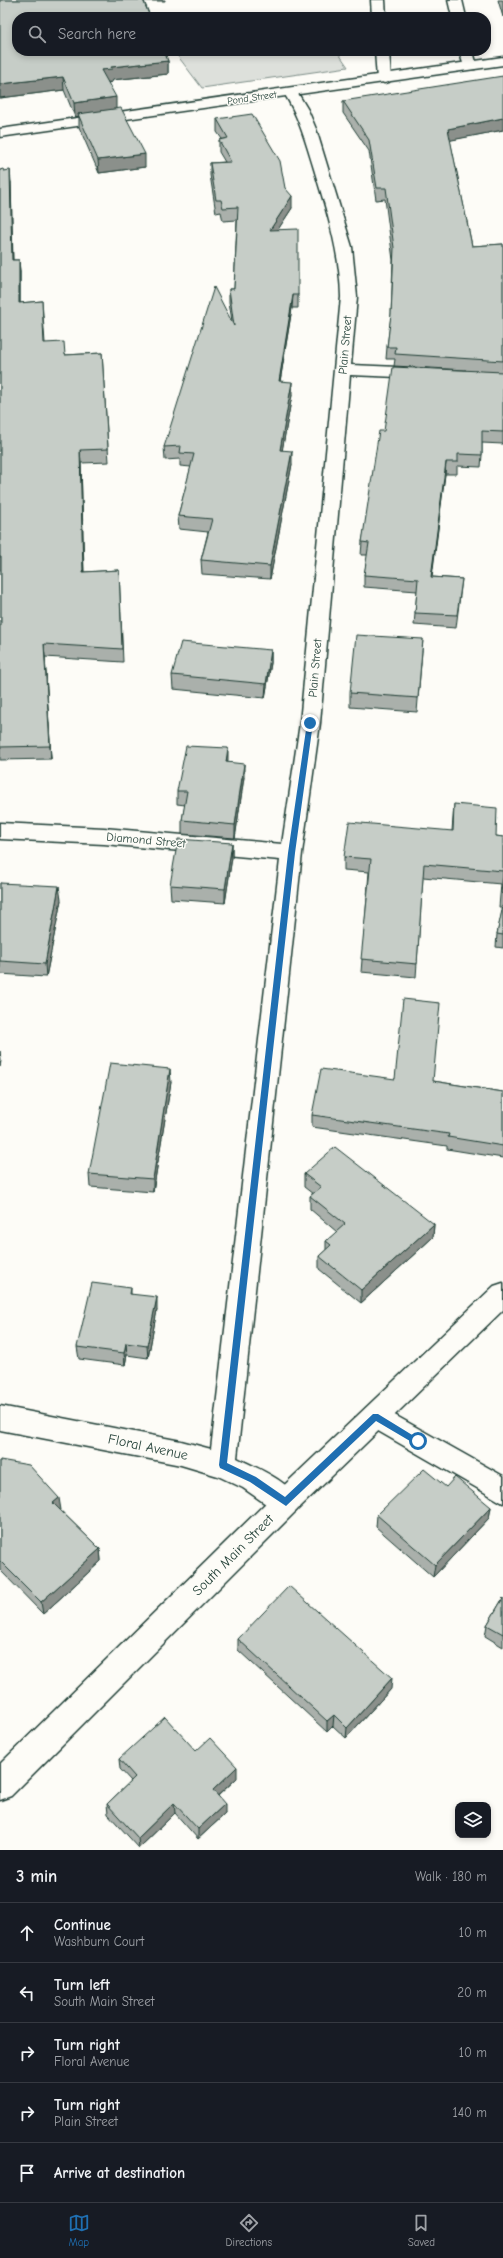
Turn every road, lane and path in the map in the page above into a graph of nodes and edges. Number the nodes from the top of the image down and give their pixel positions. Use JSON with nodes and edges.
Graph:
{"nodes":[{"id":1,"x":378,"y":0,"type":"edge"},
{"id":2,"x":455,"y":0,"type":"edge"},
{"id":3,"x":379,"y":12,"type":"edge"},
{"id":4,"x":458,"y":12,"type":"edge"},
{"id":5,"x":382,"y":56,"type":"edge"},
{"id":6,"x":467,"y":56,"type":"edge"},
{"id":7,"x":503,"y":61,"type":"edge"},
{"id":8,"x":470,"y":66,"type":"junction"},
{"id":9,"x":384,"y":79,"type":"junction"},
{"id":10,"x":291,"y":93,"type":"junction"},
{"id":11,"x":0,"y":133,"type":"edge"},
{"id":12,"x":343,"y":370,"type":"junction"},
{"id":13,"x":438,"y":374,"type":"edge"},
{"id":14,"x":0,"y":831,"type":"edge"},
{"id":15,"x":291,"y":853,"type":"junction"},
{"id":16,"x":503,"y":1294,"type":"edge"},
{"id":17,"x":375,"y":1416,"type":"junction"},
{"id":18,"x":0,"y":1418,"type":"edge"},
{"id":19,"x":223,"y":1465,"type":"junction"},
{"id":20,"x":503,"y":1490,"type":"edge"},
{"id":21,"x":286,"y":1502,"type":"junction"},
{"id":22,"x":0,"y":1785,"type":"edge"}],
"edges":[{"from":1,"to":3,"type":"street"},
{"from":2,"to":4,"type":"street"},
{"from":5,"to":9,"type":"street"},
{"from":6,"to":8,"type":"street"},
{"from":7,"to":8,"type":"street","name":"Pond Street"},
{"from":8,"to":9,"type":"street","name":"Pond Street"},
{"from":9,"to":10,"type":"street","name":"Pond Street"},
{"from":10,"to":11,"type":"street","name":"Pond Street"},
{"from":10,"to":12,"type":"street","name":"Plain Street"},
{"from":12,"to":13,"type":"street"},
{"from":12,"to":15,"type":"street","name":"Plain Street"},
{"from":14,"to":15,"type":"street","name":"Diamond Street"},
{"from":15,"to":19,"type":"street","name":"Plain Street"},
{"from":16,"to":17,"type":"street","name":"South Main Street"},
{"from":17,"to":20,"type":"street"},
{"from":17,"to":21,"type":"street","name":"South Main Street"},
{"from":18,"to":19,"type":"street","name":"Floral Avenue"},
{"from":19,"to":21,"type":"street","name":"Floral Avenue"},
{"from":21,"to":22,"type":"street","name":"South Main Street"}]}
